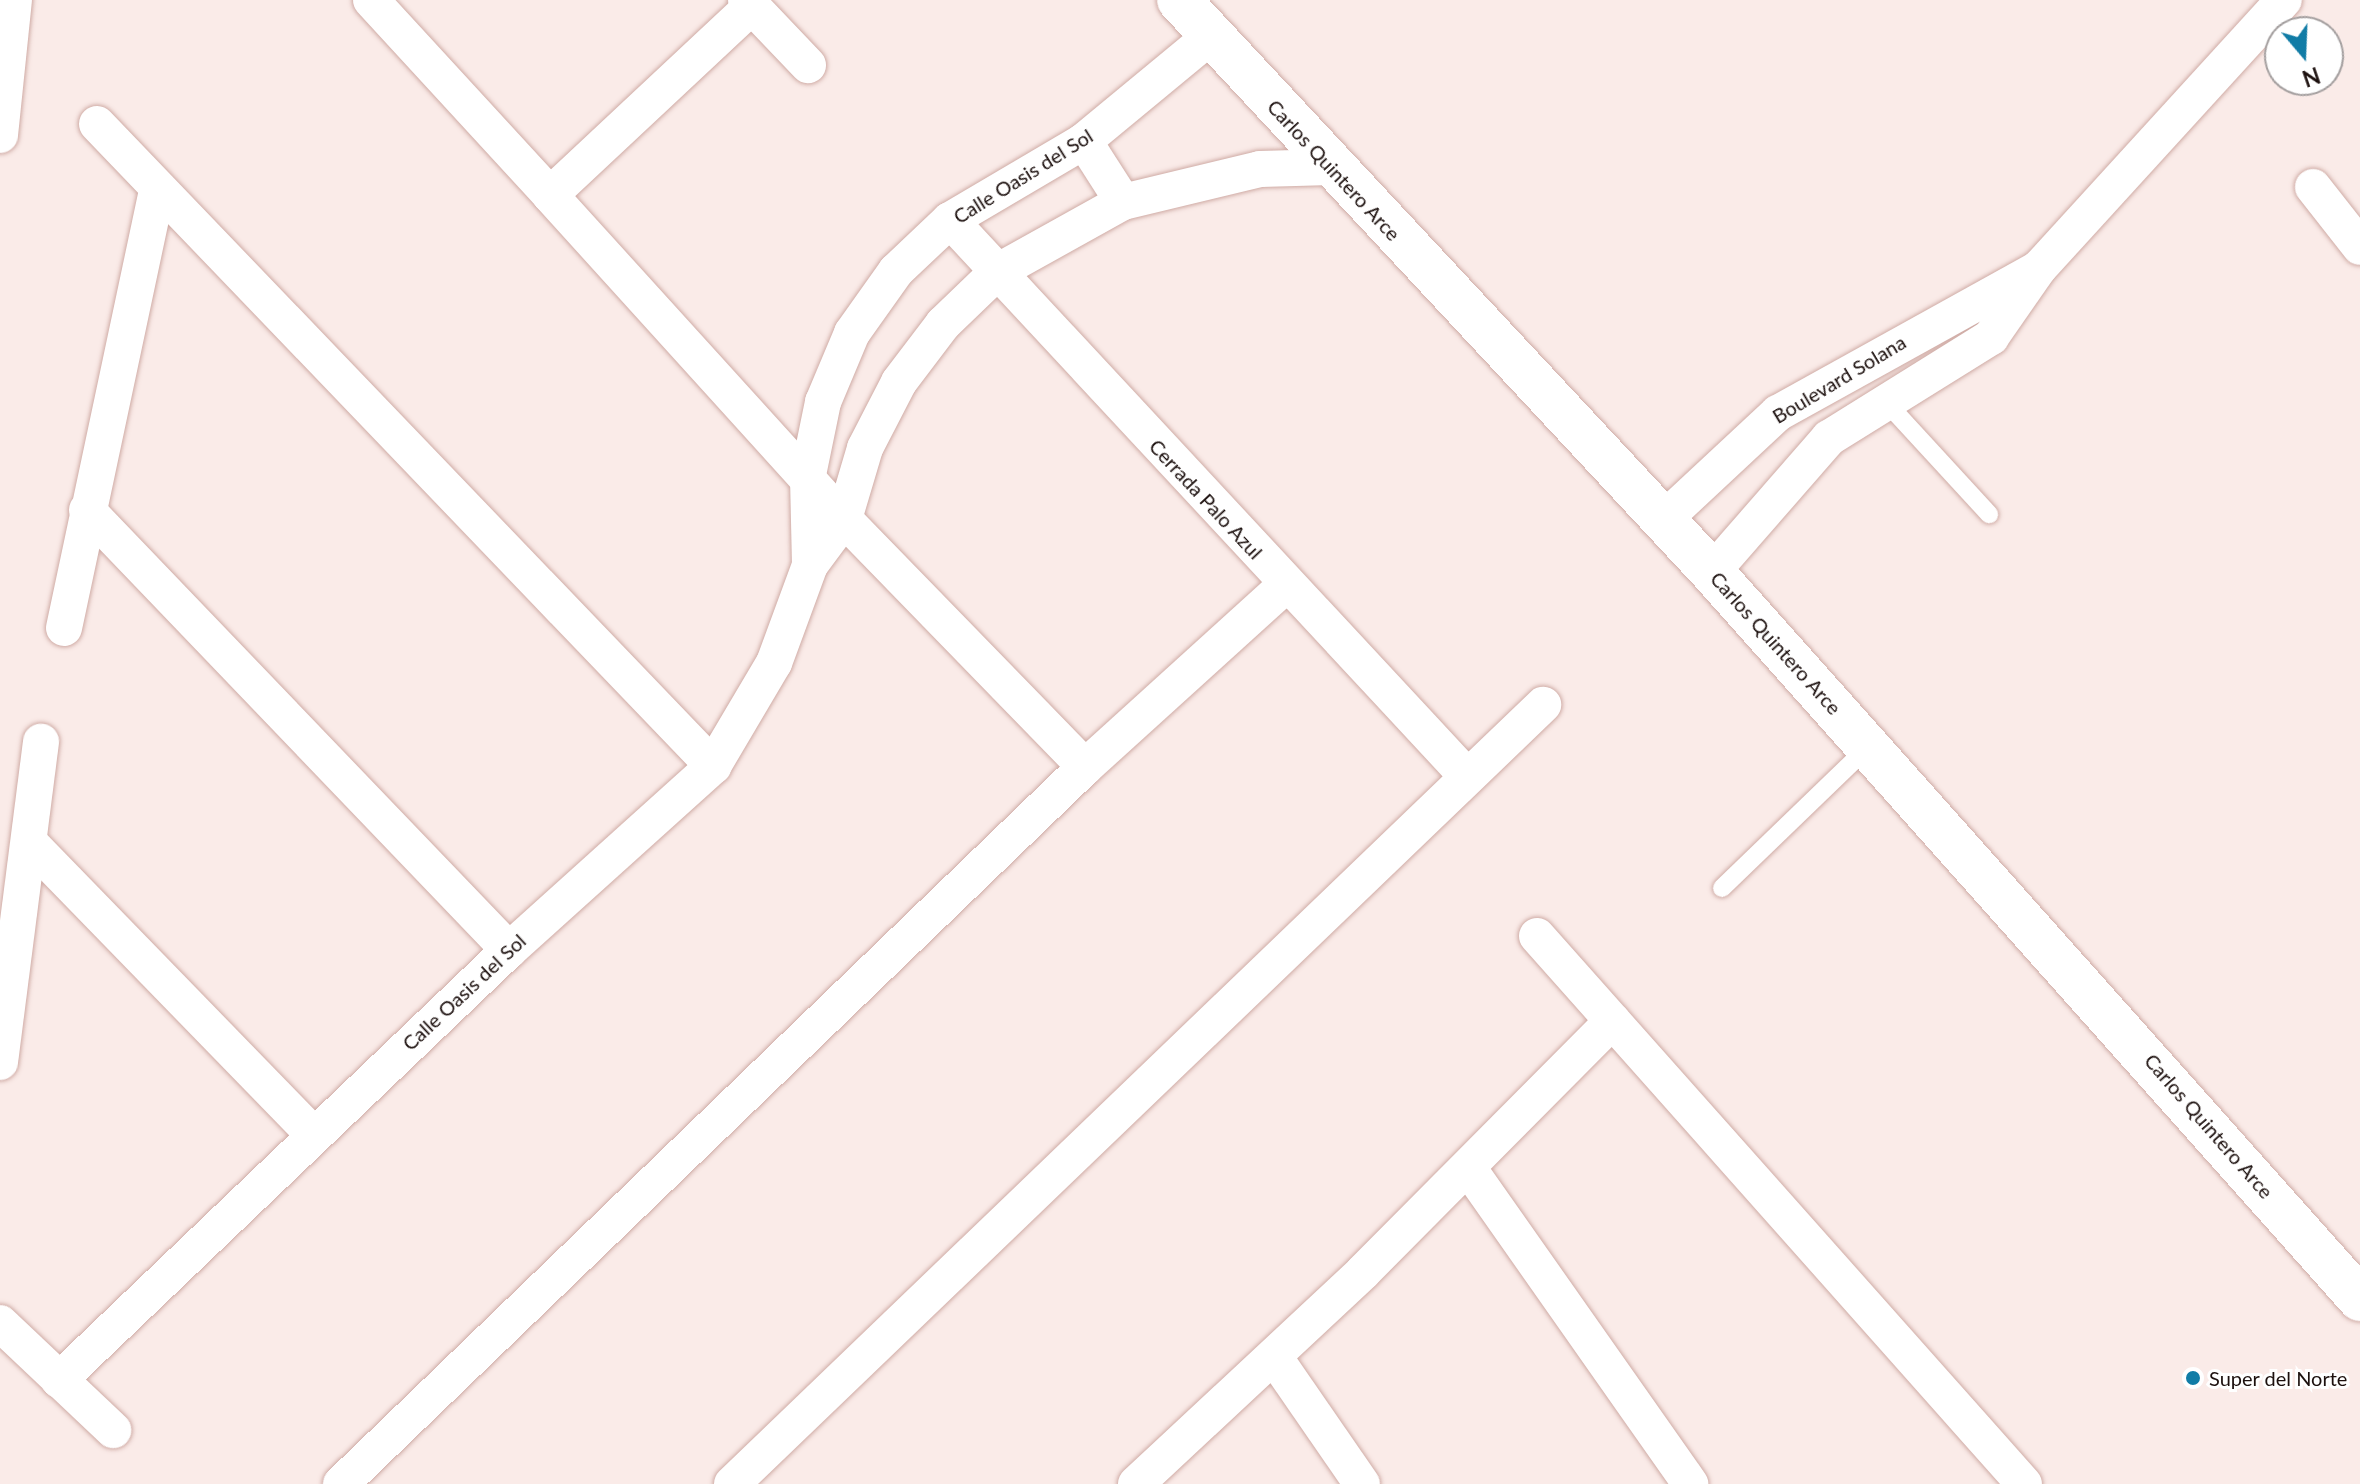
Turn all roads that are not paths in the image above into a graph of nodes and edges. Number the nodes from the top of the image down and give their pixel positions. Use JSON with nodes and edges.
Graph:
{"nodes":[{"id":1,"x":14,"y":0,"type":"edge"},
{"id":2,"x":371,"y":0,"type":"edge"},
{"id":3,"x":1179,"y":0,"type":"edge"},
{"id":4,"x":2284,"y":0,"type":"edge"},
{"id":5,"x":749,"y":3,"type":"edge"},
{"id":6,"x":1211,"y":36,"type":"junction"},
{"id":7,"x":808,"y":65,"type":"dead end"},
{"id":8,"x":2,"y":115,"type":"edge"},
{"id":9,"x":97,"y":124,"type":"dead end"},
{"id":10,"x":1084,"y":141,"type":"junction"},
{"id":11,"x":1331,"y":167,"type":"junction"},
{"id":12,"x":2313,"y":187,"type":"dead end"},
{"id":13,"x":157,"y":192,"type":"junction"},
{"id":14,"x":550,"y":195,"type":"junction"},
{"id":15,"x":1123,"y":202,"type":"junction"},
{"id":16,"x":950,"y":220,"type":"junction"},
{"id":17,"x":2360,"y":247,"type":"edge"},
{"id":18,"x":2039,"y":268,"type":"junction"},
{"id":19,"x":997,"y":272,"type":"junction"},
{"id":20,"x":1885,"y":401,"type":"junction"},
{"id":21,"x":808,"y":475,"type":"junction"},
{"id":22,"x":87,"y":510,"type":"junction"},
{"id":23,"x":1989,"y":514,"type":"dead end"},
{"id":24,"x":844,"y":519,"type":"junction"},
{"id":25,"x":1661,"y":522,"type":"junction"},
{"id":26,"x":810,"y":565,"type":"junction"},
{"id":27,"x":1712,"y":572,"type":"junction"},
{"id":28,"x":1286,"y":585,"type":"junction"},
{"id":29,"x":64,"y":628,"type":"dead end"},
{"id":30,"x":1543,"y":705,"type":"dead end"},
{"id":31,"x":41,"y":742,"type":"dead end"},
{"id":32,"x":1869,"y":746,"type":"junction"},
{"id":33,"x":713,"y":766,"type":"junction"},
{"id":34,"x":1085,"y":767,"type":"junction"},
{"id":35,"x":1466,"y":775,"type":"junction"},
{"id":36,"x":30,"y":843,"type":"junction"},
{"id":37,"x":1722,"y":888,"type":"dead end"},
{"id":38,"x":1537,"y":936,"type":"dead end"},
{"id":39,"x":509,"y":950,"type":"junction"},
{"id":40,"x":1612,"y":1021,"type":"junction"},
{"id":41,"x":0,"y":1062,"type":"edge"},
{"id":42,"x":314,"y":1135,"type":"junction"},
{"id":43,"x":1469,"y":1169,"type":"junction"},
{"id":44,"x":2360,"y":1299,"type":"edge"},
{"id":45,"x":0,"y":1323,"type":"edge"},
{"id":46,"x":1275,"y":1358,"type":"junction"},
{"id":47,"x":59,"y":1380,"type":"junction"},
{"id":48,"x":113,"y":1430,"type":"dead end"},
{"id":49,"x":341,"y":1484,"type":"edge"},
{"id":50,"x":732,"y":1484,"type":"edge"},
{"id":51,"x":1136,"y":1484,"type":"edge"},
{"id":52,"x":1362,"y":1484,"type":"edge"},
{"id":53,"x":1690,"y":1484,"type":"edge"},
{"id":54,"x":2024,"y":1484,"type":"edge"}],
"edges":[{"from":1,"to":8,"type":"street"},
{"from":2,"to":14,"type":"street"},
{"from":3,"to":6,"type":"street","name":"Carlos Quintero Arce"},
{"from":4,"to":18,"type":"street","name":"Boulevard Solana"},
{"from":5,"to":7,"type":"street"},
{"from":5,"to":14,"type":"street"},
{"from":6,"to":10,"type":"street","name":"Calle Oasis del Sol"},
{"from":6,"to":11,"type":"street","name":"Carlos Quintero Arce"},
{"from":9,"to":13,"type":"street"},
{"from":10,"to":15,"type":"street"},
{"from":10,"to":16,"type":"street","name":"Calle Oasis del Sol"},
{"from":11,"to":15,"type":"street","name":"Calle Oasis del Sol"},
{"from":11,"to":25,"type":"street","name":"Carlos Quintero Arce"},
{"from":12,"to":17,"type":"street"},
{"from":13,"to":22,"type":"street"},
{"from":13,"to":33,"type":"street"},
{"from":14,"to":21,"type":"street"},
{"from":15,"to":19,"type":"street","name":"Calle Oasis del Sol"},
{"from":16,"to":19,"type":"street","name":"Cerrada Palo Azul"},
{"from":16,"to":21,"type":"street","name":"Calle Oasis del Sol"},
{"from":18,"to":20,"type":"street","name":"Boulevard Solana"},
{"from":18,"to":25,"type":"street","name":"Boulevard Solana"},
{"from":19,"to":24,"type":"street","name":"Calle Oasis del Sol"},
{"from":19,"to":28,"type":"street","name":"Cerrada Palo Azul"},
{"from":20,"to":23,"type":"lane"},
{"from":20,"to":27,"type":"street","name":"Boulevard Solana"},
{"from":21,"to":24,"type":"street"},
{"from":21,"to":26,"type":"street","name":"Calle Oasis del Sol"},
{"from":22,"to":29,"type":"street"},
{"from":22,"to":39,"type":"street"},
{"from":24,"to":26,"type":"street","name":"Calle Oasis del Sol"},
{"from":24,"to":34,"type":"street"},
{"from":25,"to":27,"type":"street","name":"Carlos Quintero Arce"},
{"from":26,"to":33,"type":"street","name":"Calle Oasis del Sol"},
{"from":27,"to":32,"type":"street","name":"Carlos Quintero Arce"},
{"from":28,"to":34,"type":"street"},
{"from":28,"to":35,"type":"street","name":"Cerrada Palo Azul"},
{"from":30,"to":35,"type":"street"},
{"from":31,"to":36,"type":"street"},
{"from":32,"to":37,"type":"lane"},
{"from":32,"to":44,"type":"street","name":"Carlos Quintero Arce"},
{"from":33,"to":39,"type":"street","name":"Calle Oasis del Sol"},
{"from":34,"to":49,"type":"street"},
{"from":35,"to":50,"type":"street"},
{"from":36,"to":41,"type":"street"},
{"from":36,"to":42,"type":"street"},
{"from":38,"to":40,"type":"street"},
{"from":39,"to":42,"type":"street","name":"Calle Oasis del Sol"},
{"from":40,"to":43,"type":"street"},
{"from":40,"to":54,"type":"street"},
{"from":42,"to":47,"type":"street","name":"Calle Oasis del Sol"},
{"from":43,"to":46,"type":"street"},
{"from":43,"to":53,"type":"street"},
{"from":45,"to":47,"type":"street"},
{"from":46,"to":51,"type":"street"},
{"from":46,"to":52,"type":"street"},
{"from":47,"to":48,"type":"street"}]}
